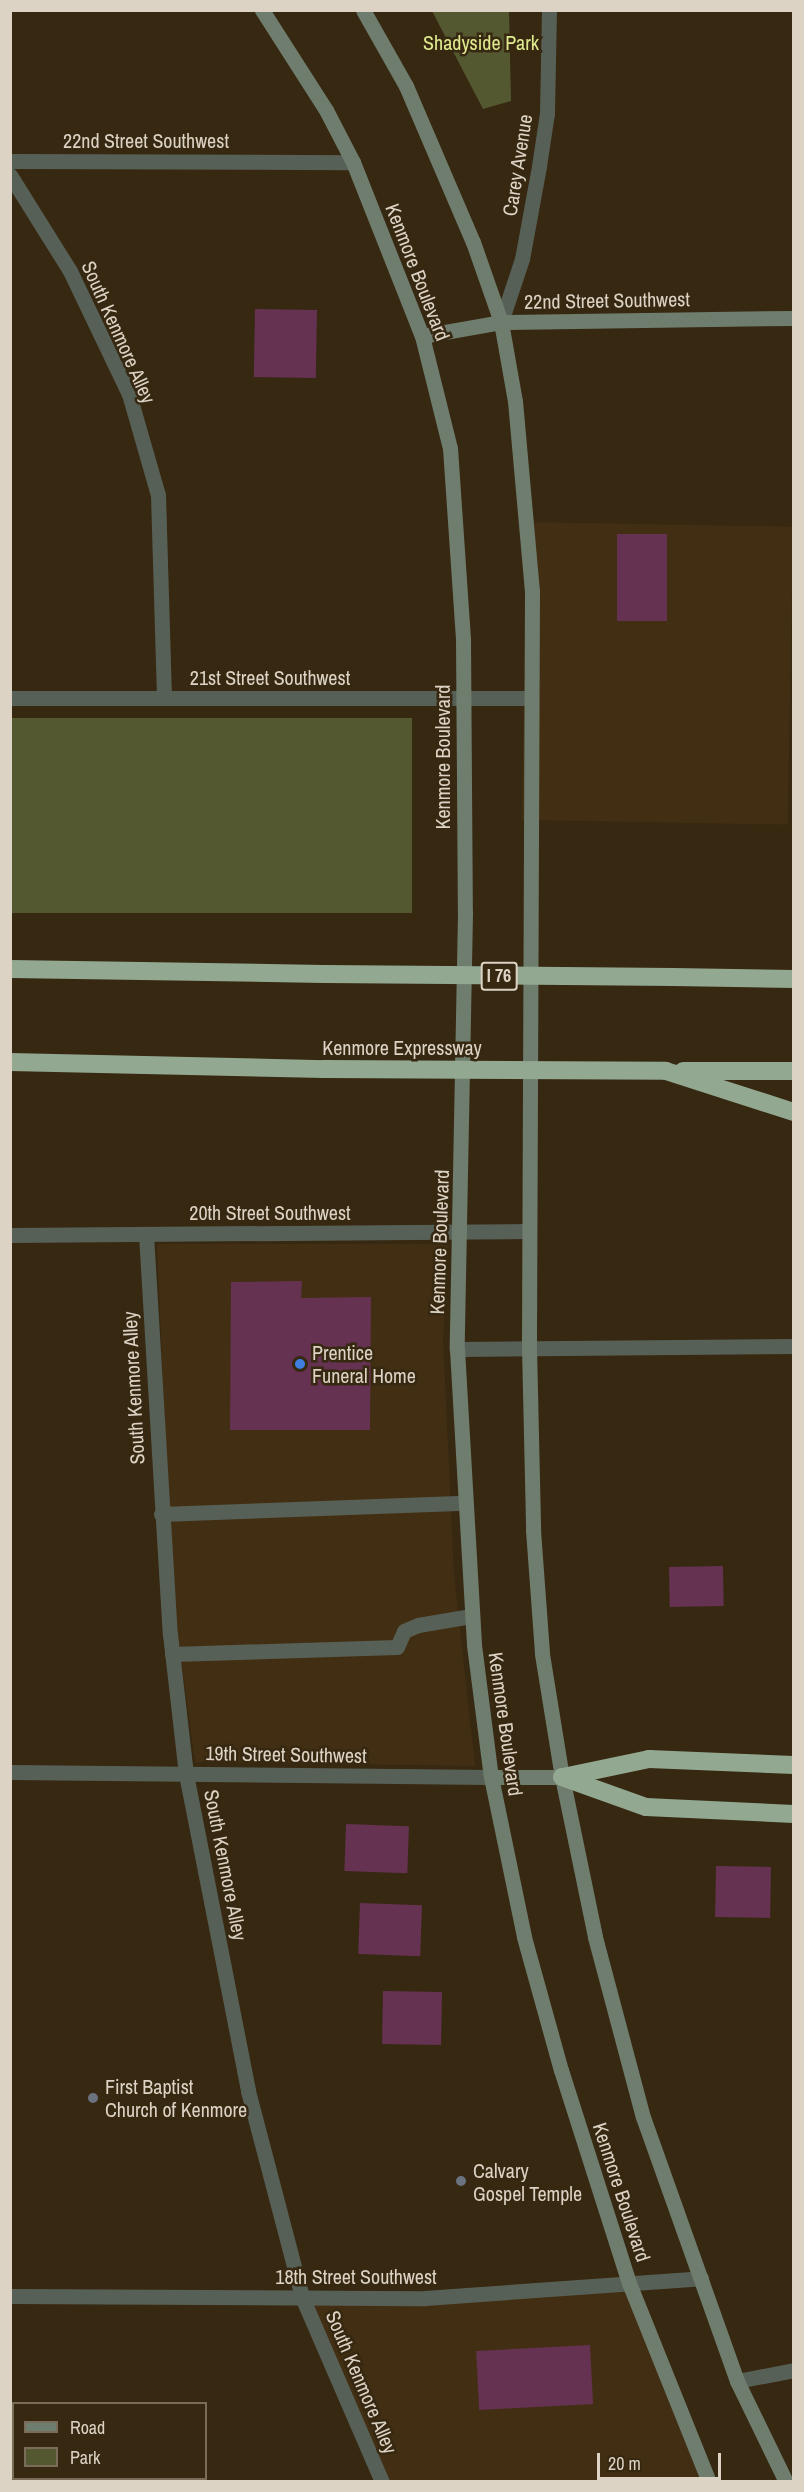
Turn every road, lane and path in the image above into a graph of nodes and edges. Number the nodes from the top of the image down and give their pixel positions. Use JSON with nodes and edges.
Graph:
{"nodes":[{"id":1,"x":262,"y":10,"type":"edge"},
{"id":2,"x":363,"y":10,"type":"edge"},
{"id":3,"x":549,"y":10,"type":"edge"},
{"id":4,"x":10,"y":161,"type":"edge"},
{"id":5,"x":353,"y":162,"type":"junction"},
{"id":6,"x":10,"y":175,"type":"edge"},
{"id":7,"x":794,"y":318,"type":"edge"},
{"id":8,"x":501,"y":322,"type":"junction"},
{"id":9,"x":422,"y":336,"type":"junction"},
{"id":10,"x":10,"y":698,"type":"edge"},
{"id":11,"x":164,"y":698,"type":"junction"},
{"id":12,"x":530,"y":698,"type":"junction"},
{"id":13,"x":463,"y":699,"type":"junction"},
{"id":14,"x":10,"y":969,"type":"edge"},
{"id":15,"x":794,"y":979,"type":"edge"},
{"id":16,"x":10,"y":1062,"type":"edge"},
{"id":17,"x":666,"y":1071,"type":"junction"},
{"id":18,"x":794,"y":1071,"type":"edge"},
{"id":19,"x":794,"y":1112,"type":"edge"},
{"id":20,"x":459,"y":1231,"type":"junction"},
{"id":21,"x":529,"y":1231,"type":"junction"},
{"id":22,"x":146,"y":1234,"type":"junction"},
{"id":23,"x":10,"y":1235,"type":"edge"},
{"id":24,"x":794,"y":1346,"type":"edge"},
{"id":25,"x":529,"y":1347,"type":"junction"},
{"id":26,"x":457,"y":1349,"type":"junction"},
{"id":27,"x":465,"y":1503,"type":"junction"},
{"id":28,"x":161,"y":1514,"type":"junction"},
{"id":29,"x":471,"y":1616,"type":"junction"},
{"id":30,"x":172,"y":1654,"type":"junction"},
{"id":31,"x":794,"y":1765,"type":"edge"},
{"id":32,"x":10,"y":1772,"type":"edge"},
{"id":33,"x":186,"y":1774,"type":"junction"},
{"id":34,"x":491,"y":1777,"type":"junction"},
{"id":35,"x":562,"y":1777,"type":"junction"},
{"id":36,"x":794,"y":1814,"type":"edge"},
{"id":37,"x":700,"y":2278,"type":"junction"},
{"id":38,"x":629,"y":2283,"type":"junction"},
{"id":39,"x":10,"y":2296,"type":"edge"},
{"id":40,"x":302,"y":2297,"type":"junction"},
{"id":41,"x":794,"y":2370,"type":"edge"},
{"id":42,"x":737,"y":2381,"type":"junction"},
{"id":43,"x":382,"y":2481,"type":"edge"},
{"id":44,"x":709,"y":2481,"type":"edge"},
{"id":45,"x":786,"y":2481,"type":"edge"}],
"edges":[{"from":1,"to":5,"type":"main road","name":"Kenmore Boulevard"},
{"from":2,"to":8,"type":"main road"},
{"from":3,"to":8,"type":"street","name":"Carey Avenue"},
{"from":4,"to":5,"type":"street","name":"22nd Street Southwest"},
{"from":5,"to":9,"type":"main road","name":"Kenmore Boulevard"},
{"from":6,"to":11,"type":"street","name":"South Kenmore Alley"},
{"from":7,"to":8,"type":"main road","name":"22nd Street Southwest"},
{"from":8,"to":9,"type":"main road","name":"22nd Street Southwest"},
{"from":8,"to":12,"type":"main road"},
{"from":9,"to":13,"type":"main road","name":"Kenmore Boulevard"},
{"from":10,"to":11,"type":"street","name":"21st Street Southwest"},
{"from":11,"to":13,"type":"street","name":"21st Street Southwest"},
{"from":12,"to":13,"type":"street","name":"21st Street Southwest"},
{"from":12,"to":21,"type":"main road"},
{"from":13,"to":20,"type":"main road","name":"Kenmore Boulevard"},
{"from":14,"to":15,"type":"highway","number":"I 76","bridge":true},
{"from":16,"to":17,"type":"highway","name":"Kenmore Expressway","bridge":true},
{"from":17,"to":18,"type":"highway","name":"Kenmore Expressway"},
{"from":17,"to":19,"type":"highway"},
{"from":20,"to":21,"type":"street","name":"20th Street Southwest"},
{"from":20,"to":22,"type":"street","name":"20th Street Southwest"},
{"from":20,"to":26,"type":"main road","name":"Kenmore Boulevard"},
{"from":21,"to":25,"type":"main road"},
{"from":22,"to":23,"type":"street","name":"20th Street Southwest"},
{"from":22,"to":28,"type":"street","name":"South Kenmore Alley"},
{"from":24,"to":25,"type":"street"},
{"from":25,"to":26,"type":"street"},
{"from":25,"to":35,"type":"main road"},
{"from":26,"to":27,"type":"main road","name":"Kenmore Boulevard"},
{"from":27,"to":28,"type":"street"},
{"from":27,"to":29,"type":"main road","name":"Kenmore Boulevard"},
{"from":28,"to":30,"type":"street","name":"South Kenmore Alley"},
{"from":29,"to":30,"type":"street"},
{"from":29,"to":34,"type":"main road","name":"Kenmore Boulevard"},
{"from":30,"to":33,"type":"street","name":"South Kenmore Alley"},
{"from":31,"to":35,"type":"highway"},
{"from":32,"to":33,"type":"street","name":"19th Street Southwest"},
{"from":33,"to":34,"type":"street","name":"19th Street Southwest"},
{"from":33,"to":40,"type":"street","name":"South Kenmore Alley"},
{"from":34,"to":35,"type":"main road","name":"19th Street Southwest"},
{"from":34,"to":38,"type":"main road","name":"Kenmore Boulevard"},
{"from":35,"to":36,"type":"highway"},
{"from":35,"to":37,"type":"main road"},
{"from":37,"to":38,"type":"street","name":"18th Street Southwest"},
{"from":37,"to":42,"type":"main road"},
{"from":38,"to":40,"type":"street","name":"18th Street Southwest"},
{"from":38,"to":44,"type":"main road","name":"Kenmore Boulevard"},
{"from":39,"to":40,"type":"street","name":"18th Street Southwest"},
{"from":40,"to":43,"type":"street","name":"South Kenmore Alley"},
{"from":41,"to":42,"type":"street"},
{"from":42,"to":45,"type":"main road"}]}
